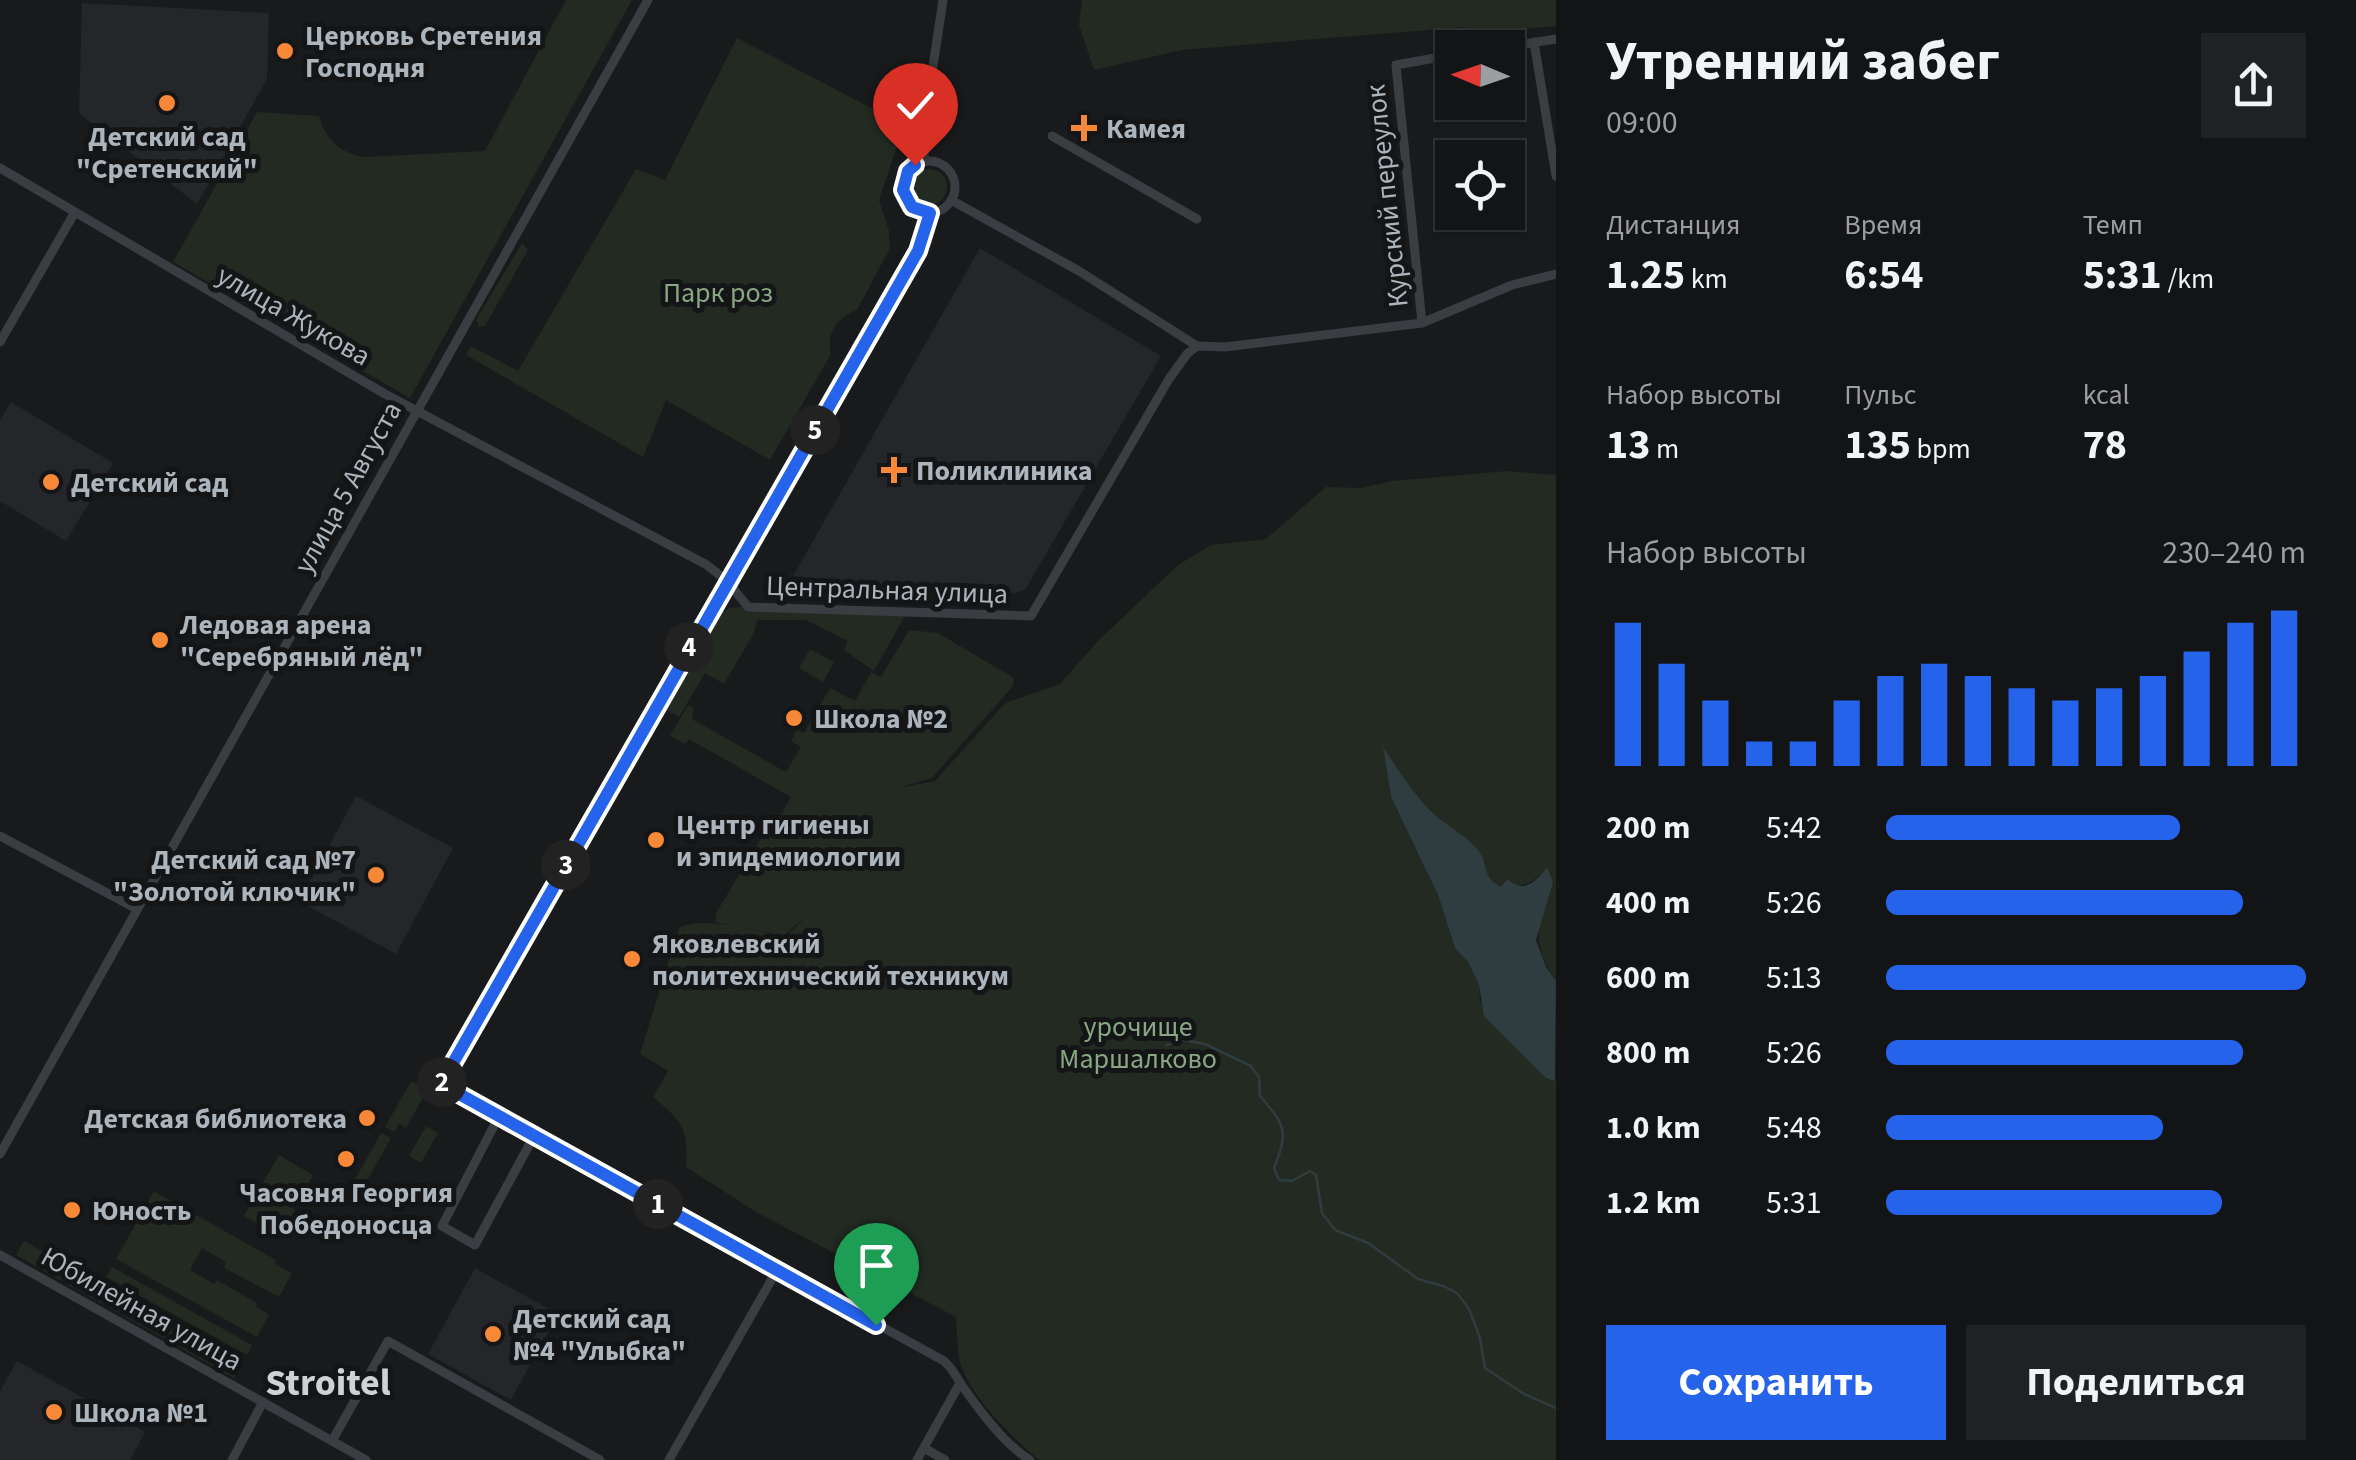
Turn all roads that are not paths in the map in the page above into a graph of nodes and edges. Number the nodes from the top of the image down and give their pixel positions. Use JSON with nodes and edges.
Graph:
{"nodes":[{"id":1,"x":648,"y":0,"type":"edge"},
{"id":2,"x":943,"y":0,"type":"edge"},
{"id":3,"x":1556,"y":39,"type":"edge"},
{"id":4,"x":1534,"y":42,"type":"junction"},
{"id":5,"x":1525,"y":44,"type":"edge"},
{"id":6,"x":1435,"y":59,"type":"edge"},
{"id":7,"x":1052,"y":136,"type":"dead end"},
{"id":8,"x":924,"y":161,"type":"junction"},
{"id":9,"x":0,"y":168,"type":"edge"},
{"id":10,"x":1556,"y":176,"type":"edge"},
{"id":11,"x":951,"y":200,"type":"junction"},
{"id":12,"x":75,"y":212,"type":"junction"},
{"id":13,"x":930,"y":213,"type":"junction"},
{"id":14,"x":1197,"y":219,"type":"dead end"},
{"id":15,"x":1556,"y":274,"type":"edge"},
{"id":16,"x":1422,"y":323,"type":"junction"},
{"id":17,"x":0,"y":342,"type":"edge"},
{"id":18,"x":1198,"y":346,"type":"junction"},
{"id":19,"x":416,"y":411,"type":"junction"},
{"id":20,"x":727,"y":580,"type":"junction"},
{"id":21,"x":0,"y":836,"type":"edge"},
{"id":22,"x":137,"y":909,"type":"junction"},
{"id":23,"x":499,"y":1116,"type":"junction"},
{"id":24,"x":534,"y":1136,"type":"junction"},
{"id":25,"x":0,"y":1154,"type":"edge"},
{"id":26,"x":0,"y":1255,"type":"edge"},
{"id":27,"x":778,"y":1270,"type":"junction"},
{"id":28,"x":960,"y":1383,"type":"junction"},
{"id":29,"x":263,"y":1402,"type":"junction"},
{"id":30,"x":332,"y":1441,"type":"junction"},
{"id":31,"x":924,"y":1448,"type":"junction"},
{"id":32,"x":232,"y":1460,"type":"edge"},
{"id":33,"x":366,"y":1460,"type":"edge"},
{"id":34,"x":600,"y":1460,"type":"edge"},
{"id":35,"x":669,"y":1460,"type":"edge"},
{"id":36,"x":918,"y":1460,"type":"edge"},
{"id":37,"x":945,"y":1460,"type":"edge"},
{"id":38,"x":1030,"y":1460,"type":"edge"}],
"edges":[{"from":1,"to":19,"type":"street","name":"улица 5 Августа"},
{"from":2,"to":8,"type":"street"},
{"from":3,"to":4,"type":"street"},
{"from":4,"to":5,"type":"street"},
{"from":4,"to":10,"type":"street"},
{"from":6,"to":16,"type":"street","name":"Курский переулок"},
{"from":7,"to":14,"type":"street"},
{"from":8,"to":11,"type":"street"},
{"from":8,"to":13,"type":"street"},
{"from":9,"to":12,"type":"street","name":"улица Жукова"},
{"from":11,"to":13,"type":"street"},
{"from":11,"to":18,"type":"street"},
{"from":12,"to":17,"type":"street"},
{"from":12,"to":19,"type":"street","name":"улица Жукова"},
{"from":13,"to":20,"type":"street"},
{"from":15,"to":16,"type":"street"},
{"from":16,"to":18,"type":"street"},
{"from":18,"to":20,"type":"street","name":"Центральная улица"},
{"from":19,"to":20,"type":"street","name":"улица Жукова"},
{"from":19,"to":22,"type":"street","name":"улица 5 Августа"},
{"from":20,"to":23,"type":"street"},
{"from":21,"to":22,"type":"street"},
{"from":22,"to":25,"type":"street","name":"улица 5 Августа"},
{"from":23,"to":24,"type":"street"},
{"from":23,"to":24,"type":"street"},
{"from":24,"to":27,"type":"street"},
{"from":26,"to":29,"type":"street","name":"Юбилейная улица"},
{"from":27,"to":28,"type":"street"},
{"from":27,"to":35,"type":"street"},
{"from":28,"to":31,"type":"street"},
{"from":28,"to":38,"type":"street"},
{"from":29,"to":30,"type":"street","name":"Юбилейная улица"},
{"from":29,"to":32,"type":"street"},
{"from":30,"to":33,"type":"street","name":"Юбилейная улица"},
{"from":30,"to":34,"type":"street"},
{"from":31,"to":36,"type":"street"},
{"from":31,"to":37,"type":"street"}]}
